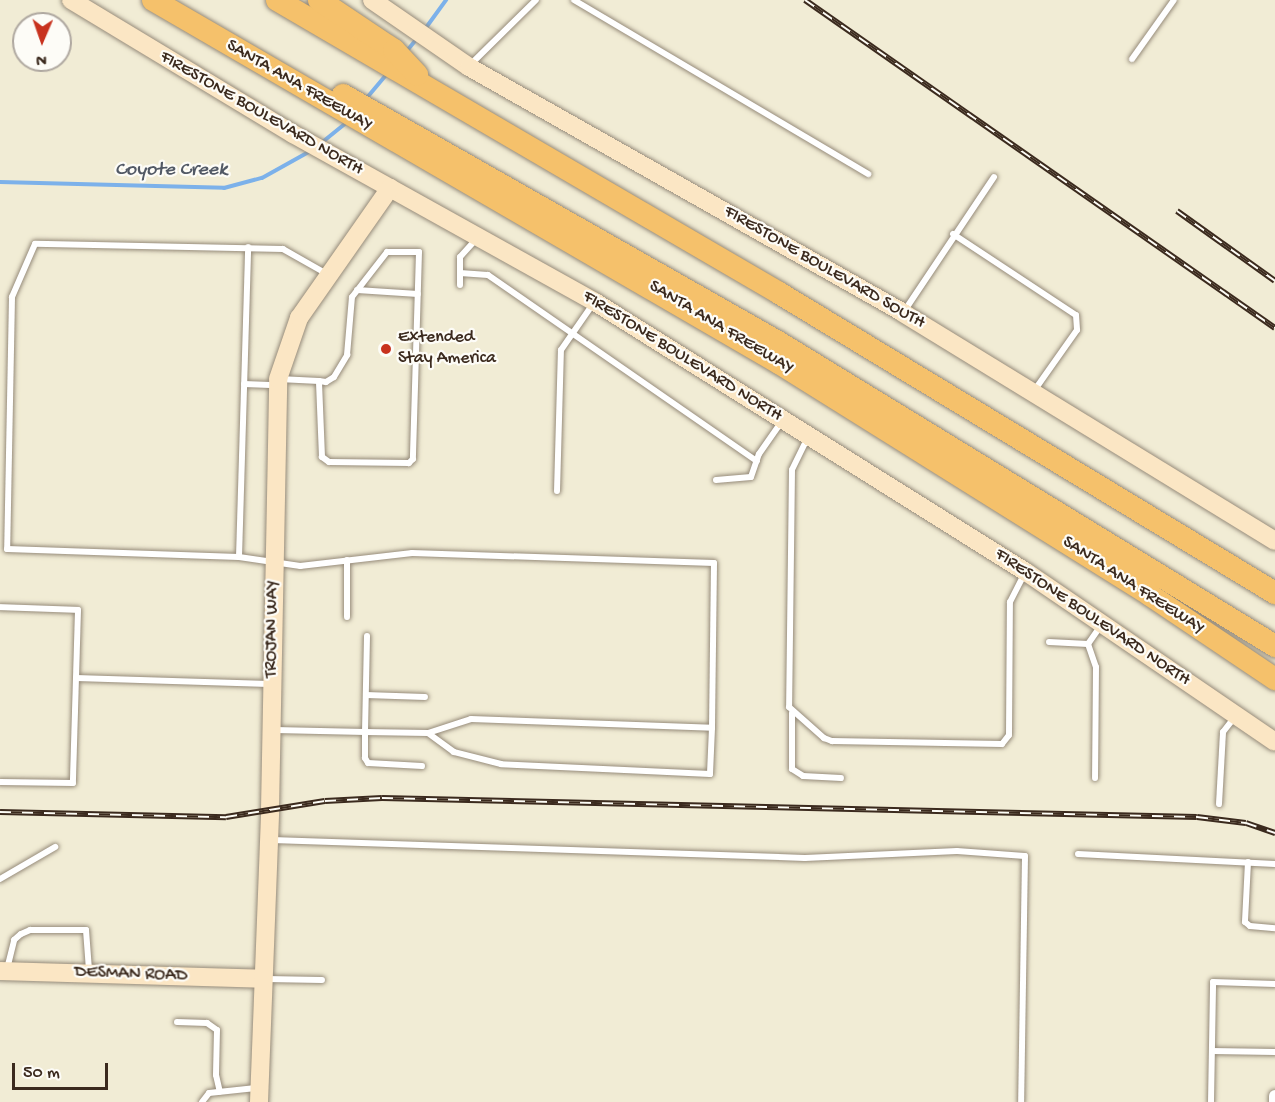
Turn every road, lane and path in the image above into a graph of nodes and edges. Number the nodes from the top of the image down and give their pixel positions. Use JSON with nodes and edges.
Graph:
{"nodes":[{"id":1,"x":71,"y":0,"type":"edge"},
{"id":2,"x":153,"y":0,"type":"edge"},
{"id":3,"x":182,"y":0,"type":"edge"},
{"id":4,"x":277,"y":0,"type":"edge"},
{"id":5,"x":319,"y":0,"type":"edge"},
{"id":6,"x":372,"y":0,"type":"edge"},
{"id":7,"x":536,"y":0,"type":"edge"},
{"id":8,"x":574,"y":0,"type":"edge"},
{"id":9,"x":1174,"y":0,"type":"edge"},
{"id":10,"x":357,"y":38,"type":"junction"},
{"id":11,"x":1132,"y":59,"type":"dead end"},
{"id":12,"x":469,"y":67,"type":"junction"},
{"id":13,"x":319,"y":89,"type":"junction"},
{"id":14,"x":419,"y":146,"type":"junction"},
{"id":15,"x":868,"y":174,"type":"dead end"},
{"id":16,"x":994,"y":177,"type":"dead end"},
{"id":17,"x":390,"y":188,"type":"junction"},
{"id":18,"x":953,"y":234,"type":"junction"},
{"id":19,"x":478,"y":236,"type":"junction"},
{"id":20,"x":248,"y":247,"type":"junction"},
{"id":21,"x":460,"y":273,"type":"junction"},
{"id":22,"x":330,"y":275,"type":"junction"},
{"id":23,"x":460,"y":285,"type":"dead end"},
{"id":24,"x":357,"y":290,"type":"junction"},
{"id":25,"x":418,"y":294,"type":"junction"},
{"id":26,"x":595,"y":302,"type":"junction"},
{"id":27,"x":903,"y":313,"type":"junction"},
{"id":28,"x":571,"y":333,"type":"junction"},
{"id":29,"x":319,"y":381,"type":"junction"},
{"id":30,"x":278,"y":382,"type":"junction"},
{"id":31,"x":243,"y":384,"type":"junction"},
{"id":32,"x":1034,"y":391,"type":"junction"},
{"id":33,"x":783,"y":419,"type":"junction"},
{"id":34,"x":809,"y":436,"type":"junction"},
{"id":35,"x":757,"y":462,"type":"junction"},
{"id":36,"x":716,"y":480,"type":"dead end"},
{"id":37,"x":557,"y":491,"type":"dead end"},
{"id":38,"x":1275,"y":541,"type":"edge"},
{"id":39,"x":238,"y":557,"type":"junction"},
{"id":40,"x":274,"y":560,"type":"junction"},
{"id":41,"x":347,"y":560,"type":"junction"},
{"id":42,"x":1026,"y":572,"type":"junction"},
{"id":43,"x":1275,"y":593,"type":"edge"},
{"id":44,"x":0,"y":607,"type":"edge"},
{"id":45,"x":347,"y":617,"type":"dead end"},
{"id":46,"x":1102,"y":624,"type":"junction"},
{"id":47,"x":367,"y":636,"type":"dead end"},
{"id":48,"x":1049,"y":642,"type":"dead end"},
{"id":49,"x":1088,"y":644,"type":"junction"},
{"id":50,"x":1275,"y":646,"type":"edge"},
{"id":51,"x":76,"y":678,"type":"junction"},
{"id":52,"x":1275,"y":679,"type":"edge"},
{"id":53,"x":272,"y":684,"type":"junction"},
{"id":54,"x":366,"y":695,"type":"junction"},
{"id":55,"x":425,"y":697,"type":"dead end"},
{"id":56,"x":792,"y":713,"type":"junction"},
{"id":57,"x":1236,"y":715,"type":"junction"},
{"id":58,"x":712,"y":728,"type":"junction"},
{"id":59,"x":272,"y":729,"type":"junction"},
{"id":60,"x":365,"y":732,"type":"junction"},
{"id":61,"x":428,"y":733,"type":"junction"},
{"id":62,"x":1275,"y":742,"type":"edge"},
{"id":63,"x":422,"y":766,"type":"dead end"},
{"id":64,"x":841,"y":778,"type":"dead end"},
{"id":65,"x":1095,"y":778,"type":"dead end"},
{"id":66,"x":0,"y":782,"type":"edge"},
{"id":67,"x":1219,"y":804,"type":"dead end"},
{"id":68,"x":269,"y":839,"type":"junction"},
{"id":69,"x":55,"y":847,"type":"dead end"},
{"id":70,"x":1078,"y":854,"type":"dead end"},
{"id":71,"x":1248,"y":862,"type":"junction"},
{"id":72,"x":1275,"y":864,"type":"edge"},
{"id":73,"x":0,"y":879,"type":"edge"},
{"id":74,"x":1275,"y":928,"type":"edge"},
{"id":75,"x":3,"y":971,"type":"edge"},
{"id":76,"x":90,"y":974,"type":"junction"},
{"id":77,"x":262,"y":979,"type":"junction"},
{"id":78,"x":322,"y":980,"type":"dead end"},
{"id":79,"x":1275,"y":984,"type":"edge"},
{"id":80,"x":177,"y":1022,"type":"dead end"},
{"id":81,"x":1212,"y":1051,"type":"junction"},
{"id":82,"x":1275,"y":1052,"type":"edge"},
{"id":83,"x":220,"y":1092,"type":"junction"},
{"id":84,"x":260,"y":1095,"type":"edge"},
{"id":85,"x":1275,"y":1096,"type":"edge"},
{"id":86,"x":202,"y":1102,"type":"edge"},
{"id":87,"x":1021,"y":1102,"type":"edge"},
{"id":88,"x":1211,"y":1102,"type":"edge"},
{"id":89,"x":1275,"y":1102,"type":"edge"}],
"edges":[{"from":1,"to":17,"type":"street","name":"FIRESTONE BOULEVARD NORTH"},
{"from":2,"to":13,"type":"highway","name":"SANTA ANA FREEWAY"},
{"from":3,"to":13,"type":"highway"},
{"from":4,"to":10,"type":"highway"},
{"from":5,"to":10,"type":"highway"},
{"from":6,"to":12,"type":"street","name":"FIRESTONE BOULEVARD SOUTH"},
{"from":7,"to":12,"type":"lane"},
{"from":8,"to":15,"type":"lane"},
{"from":9,"to":11,"type":"lane"},
{"from":10,"to":43,"type":"highway"},
{"from":12,"to":27,"type":"street","name":"FIRESTONE BOULEVARD SOUTH"},
{"from":13,"to":14,"type":"highway","name":"SANTA ANA FREEWAY"},
{"from":14,"to":50,"type":"highway"},
{"from":14,"to":52,"type":"highway","name":"SANTA ANA FREEWAY"},
{"from":16,"to":18,"type":"lane"},
{"from":17,"to":19,"type":"street","name":"FIRESTONE BOULEVARD NORTH"},
{"from":17,"to":22,"type":"street","name":"TROJAN WAY"},
{"from":18,"to":27,"type":"lane"},
{"from":18,"to":32,"type":"lane"},
{"from":19,"to":21,"type":"lane"},
{"from":19,"to":26,"type":"street","name":"FIRESTONE BOULEVARD NORTH"},
{"from":20,"to":22,"type":"lane"},
{"from":20,"to":31,"type":"lane"},
{"from":20,"to":39,"type":"lane"},
{"from":21,"to":23,"type":"lane"},
{"from":21,"to":28,"type":"lane"},
{"from":22,"to":30,"type":"street","name":"TROJAN WAY"},
{"from":24,"to":25,"type":"lane"},
{"from":24,"to":25,"type":"lane"},
{"from":24,"to":29,"type":"lane"},
{"from":25,"to":29,"type":"lane"},
{"from":26,"to":28,"type":"lane"},
{"from":26,"to":33,"type":"street","name":"FIRESTONE BOULEVARD NORTH"},
{"from":27,"to":32,"type":"street","name":"FIRESTONE BOULEVARD SOUTH"},
{"from":28,"to":35,"type":"lane"},
{"from":28,"to":37,"type":"lane"},
{"from":29,"to":30,"type":"lane"},
{"from":30,"to":31,"type":"lane"},
{"from":30,"to":40,"type":"street","name":"TROJAN WAY"},
{"from":31,"to":39,"type":"lane"},
{"from":32,"to":38,"type":"street","name":"FIRESTONE BOULEVARD SOUTH"},
{"from":33,"to":34,"type":"street","name":"FIRESTONE BOULEVARD NORTH"},
{"from":33,"to":35,"type":"lane"},
{"from":34,"to":42,"type":"street","name":"FIRESTONE BOULEVARD NORTH"},
{"from":34,"to":56,"type":"lane"},
{"from":35,"to":36,"type":"lane"},
{"from":39,"to":40,"type":"lane"},
{"from":40,"to":41,"type":"lane"},
{"from":40,"to":53,"type":"street","name":"TROJAN WAY"},
{"from":41,"to":45,"type":"lane"},
{"from":41,"to":58,"type":"lane"},
{"from":42,"to":46,"type":"street","name":"FIRESTONE BOULEVARD NORTH"},
{"from":42,"to":56,"type":"lane"},
{"from":44,"to":51,"type":"lane"},
{"from":46,"to":49,"type":"lane"},
{"from":46,"to":57,"type":"street","name":"FIRESTONE BOULEVARD NORTH"},
{"from":47,"to":54,"type":"lane"},
{"from":48,"to":49,"type":"lane"},
{"from":49,"to":65,"type":"lane"},
{"from":51,"to":53,"type":"lane"},
{"from":51,"to":66,"type":"lane"},
{"from":53,"to":59,"type":"street","name":"TROJAN WAY"},
{"from":54,"to":55,"type":"lane"},
{"from":54,"to":60,"type":"lane"},
{"from":56,"to":64,"type":"lane"},
{"from":57,"to":62,"type":"street","name":"FIRESTONE BOULEVARD NORTH"},
{"from":57,"to":67,"type":"lane"},
{"from":58,"to":61,"type":"lane"},
{"from":58,"to":61,"type":"lane"},
{"from":59,"to":60,"type":"lane"},
{"from":59,"to":68,"type":"street","name":"TROJAN WAY"},
{"from":60,"to":61,"type":"lane"},
{"from":60,"to":63,"type":"lane"},
{"from":68,"to":77,"type":"street","name":"TROJAN WAY"},
{"from":68,"to":87,"type":"lane"},
{"from":69,"to":73,"type":"lane"},
{"from":70,"to":71,"type":"lane"},
{"from":71,"to":72,"type":"lane"},
{"from":71,"to":74,"type":"lane"},
{"from":75,"to":76,"type":"street","name":"DESMAN ROAD"},
{"from":75,"to":76,"type":"lane"},
{"from":76,"to":77,"type":"street","name":"DESMAN ROAD"},
{"from":77,"to":78,"type":"lane"},
{"from":77,"to":84,"type":"street","name":"TROJAN WAY"},
{"from":79,"to":81,"type":"lane"},
{"from":80,"to":83,"type":"lane"},
{"from":81,"to":82,"type":"lane"},
{"from":81,"to":88,"type":"lane"},
{"from":83,"to":84,"type":"lane"},
{"from":83,"to":86,"type":"lane"},
{"from":85,"to":89,"type":"street"}]}
